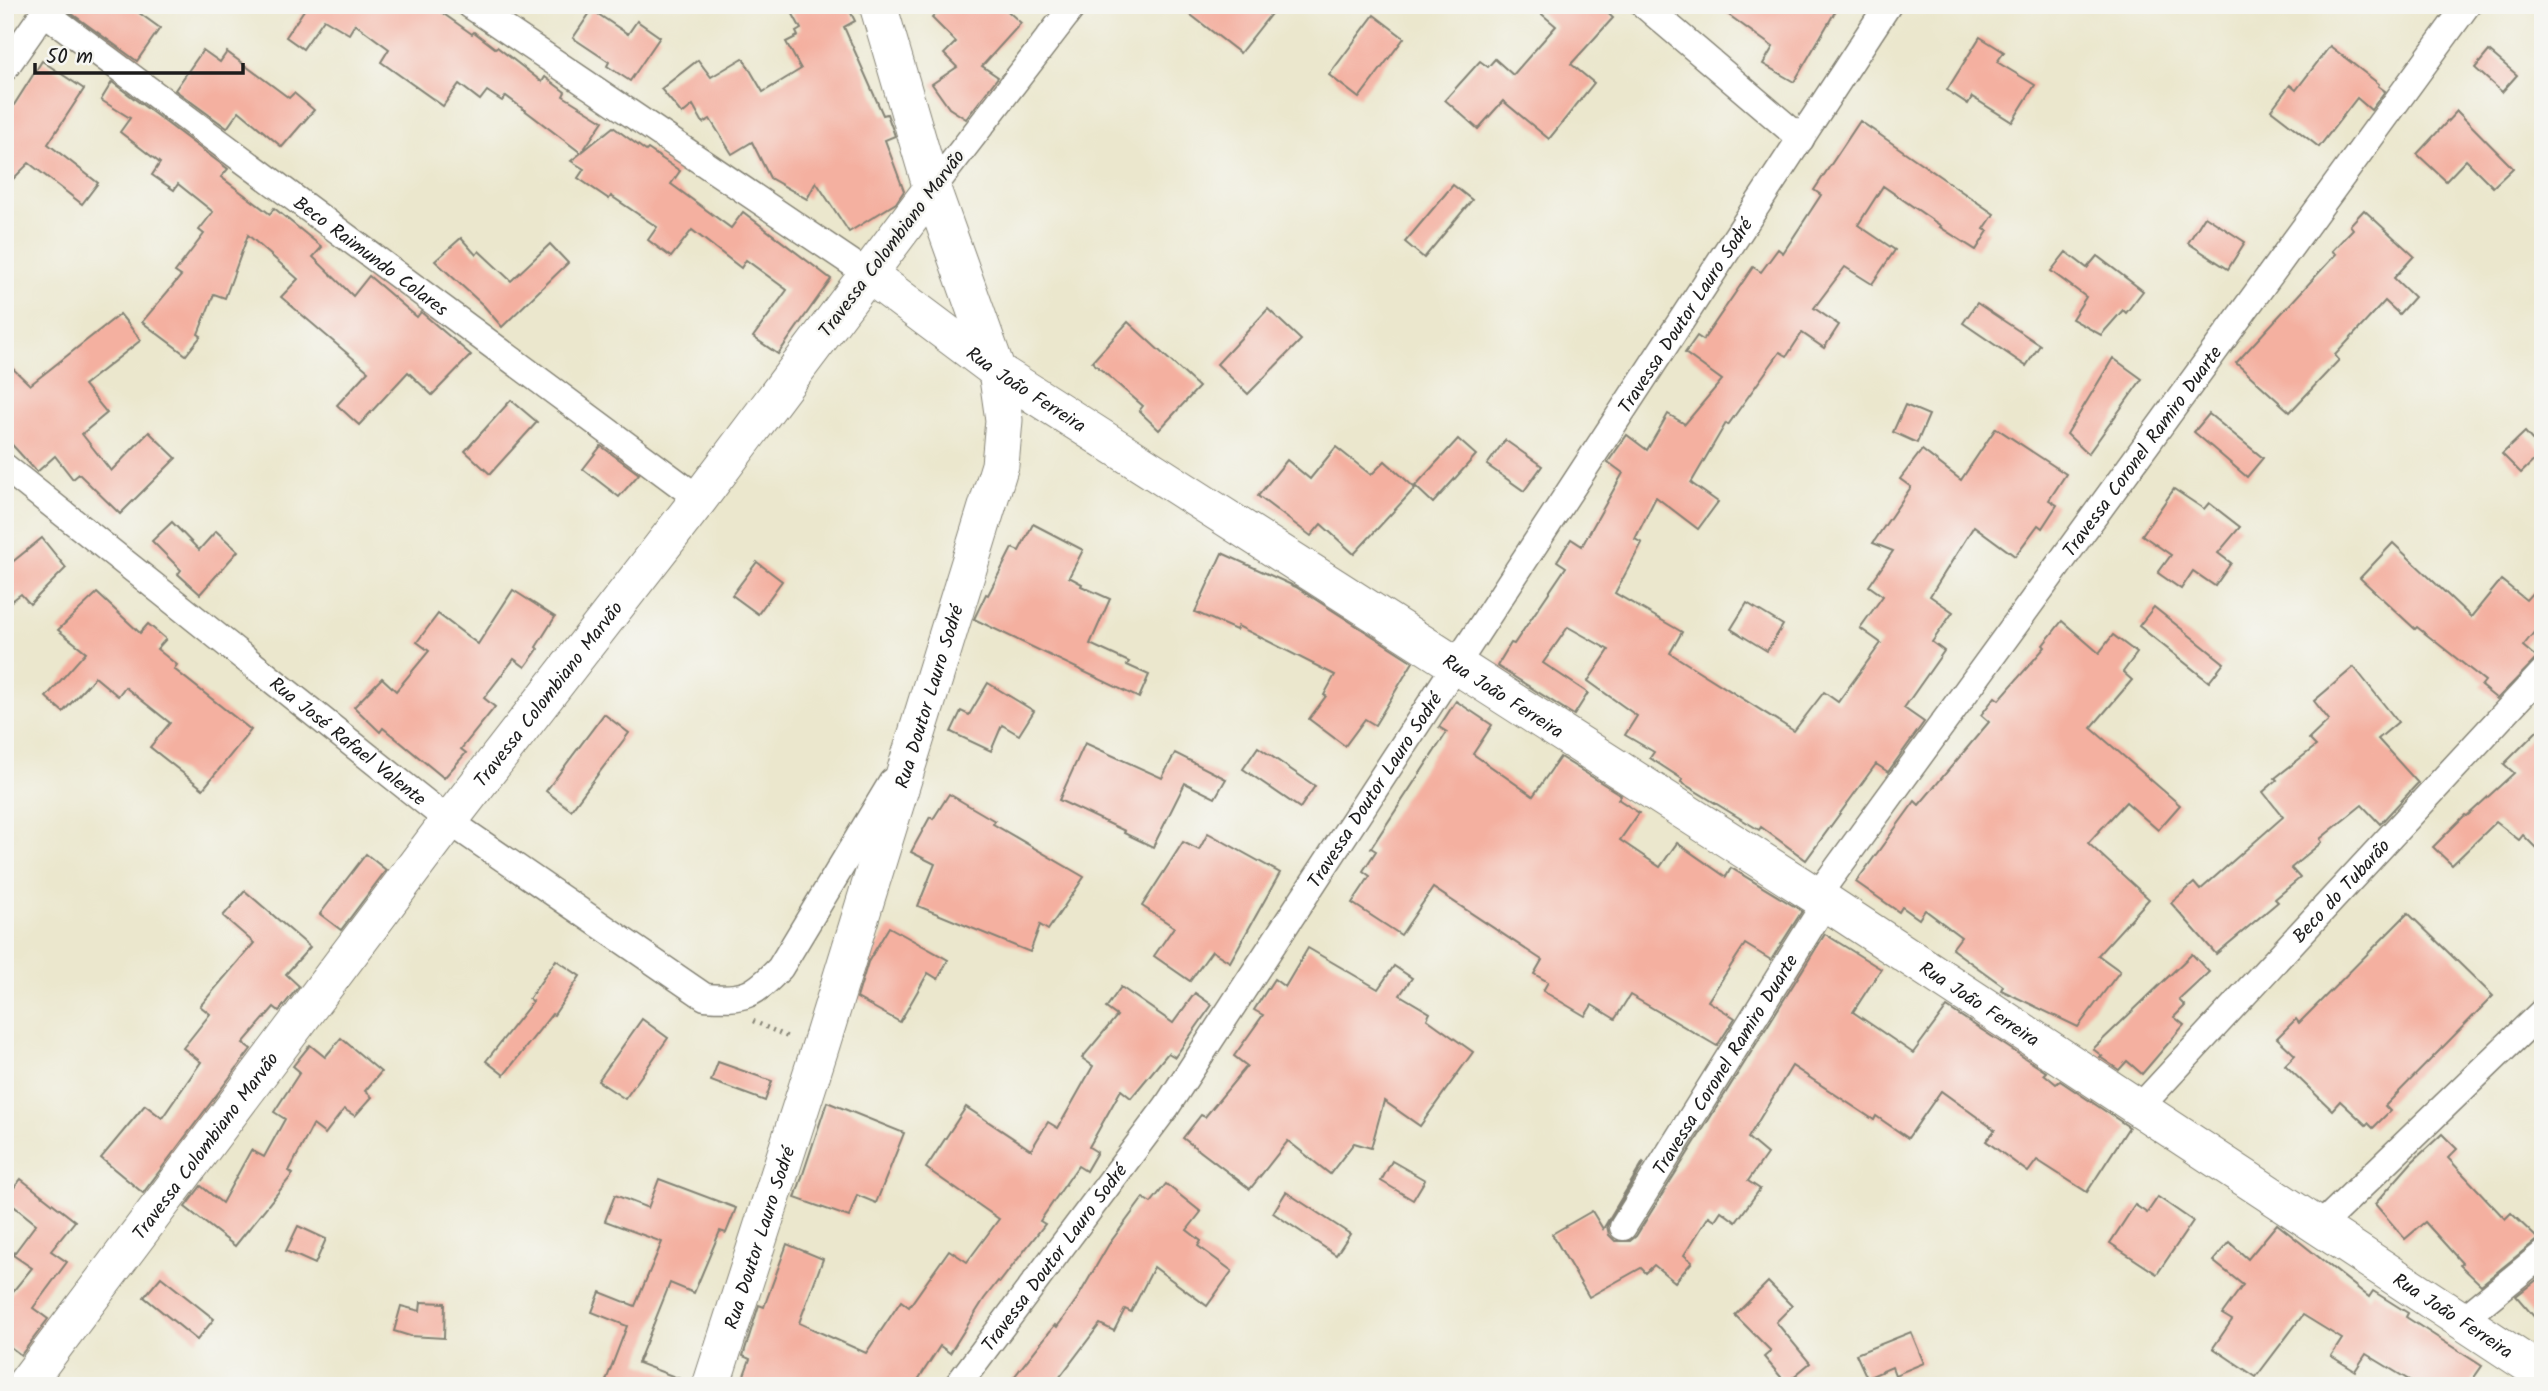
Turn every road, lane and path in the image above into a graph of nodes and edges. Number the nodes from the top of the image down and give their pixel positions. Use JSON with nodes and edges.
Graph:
{"nodes":[{"id":1,"x":470,"y":5,"type":"edge"},
{"id":2,"x":878,"y":5,"type":"edge"},
{"id":3,"x":1074,"y":5,"type":"edge"},
{"id":4,"x":1644,"y":5,"type":"edge"},
{"id":5,"x":1888,"y":5,"type":"edge"},
{"id":6,"x":2467,"y":5,"type":"edge"},
{"id":7,"x":47,"y":9,"type":"edge"},
{"id":8,"x":5,"y":68,"type":"edge"},
{"id":9,"x":1801,"y":139,"type":"junction"},
{"id":10,"x":932,"y":188,"type":"junction"},
{"id":11,"x":868,"y":274,"type":"junction"},
{"id":12,"x":997,"y":371,"type":"junction"},
{"id":13,"x":5,"y":467,"type":"edge"},
{"id":14,"x":699,"y":499,"type":"junction"},
{"id":15,"x":1458,"y":666,"type":"junction"},
{"id":16,"x":2543,"y":672,"type":"edge"},
{"id":17,"x":914,"y":746,"type":"junction"},
{"id":18,"x":449,"y":821,"type":"junction"},
{"id":19,"x":1821,"y":899,"type":"junction"},
{"id":20,"x":705,"y":998,"type":"junction"},
{"id":21,"x":2543,"y":1011,"type":"edge"},
{"id":22,"x":819,"y":1051,"type":"junction"},
{"id":23,"x":2138,"y":1109,"type":"junction"},
{"id":24,"x":2320,"y":1226,"type":"junction"},
{"id":25,"x":1623,"y":1227,"type":"dead end"},
{"id":26,"x":2543,"y":1254,"type":"edge"},
{"id":27,"x":2462,"y":1320,"type":"junction"},
{"id":28,"x":2543,"y":1374,"type":"edge"},
{"id":29,"x":24,"y":1386,"type":"edge"},
{"id":30,"x":711,"y":1386,"type":"edge"},
{"id":31,"x":957,"y":1386,"type":"edge"}],
"edges":[{"from":1,"to":11,"type":"street","name":"Rua João Ferreira"},
{"from":2,"to":10,"type":"street","name":"Rua Doutor Lauro Sodré"},
{"from":3,"to":10,"type":"street","name":"Travessa Colombiano Marvão"},
{"from":4,"to":9,"type":"street"},
{"from":5,"to":9,"type":"street","name":"Travessa Doutor Lauro Sodré"},
{"from":6,"to":19,"type":"street","name":"Travessa Coronel Ramiro Duarte"},
{"from":7,"to":8,"type":"street"},
{"from":7,"to":14,"type":"street","name":"Beco Raimundo Colares"},
{"from":9,"to":15,"type":"street","name":"Travessa Doutor Lauro Sodré"},
{"from":10,"to":11,"type":"street","name":"Travessa Colombiano Marvão"},
{"from":10,"to":12,"type":"street","name":"Rua Doutor Lauro Sodré"},
{"from":11,"to":12,"type":"street","name":"Rua João Ferreira"},
{"from":11,"to":14,"type":"street","name":"Travessa Colombiano Marvão"},
{"from":12,"to":15,"type":"street","name":"Rua João Ferreira"},
{"from":12,"to":17,"type":"street","name":"Rua Doutor Lauro Sodré"},
{"from":13,"to":18,"type":"street","name":"Rua José Rafael Valente"},
{"from":14,"to":18,"type":"street","name":"Travessa Colombiano Marvão"},
{"from":15,"to":19,"type":"street","name":"Rua João Ferreira"},
{"from":15,"to":31,"type":"street","name":"Travessa Doutor Lauro Sodré"},
{"from":16,"to":23,"type":"street","name":"Beco do Tubarão"},
{"from":17,"to":20,"type":"street"},
{"from":17,"to":22,"type":"street","name":"Rua Doutor Lauro Sodré"},
{"from":18,"to":20,"type":"street","name":"Rua José Rafael Valente"},
{"from":18,"to":29,"type":"street","name":"Travessa Colombiano Marvão"},
{"from":19,"to":23,"type":"street","name":"Rua João Ferreira"},
{"from":19,"to":25,"type":"street","name":"Travessa Coronel Ramiro Duarte"},
{"from":20,"to":22,"type":"path"},
{"from":21,"to":24,"type":"street"},
{"from":22,"to":30,"type":"street","name":"Rua Doutor Lauro Sodré"},
{"from":23,"to":24,"type":"street","name":"Rua João Ferreira"},
{"from":24,"to":27,"type":"street","name":"Rua João Ferreira"},
{"from":26,"to":27,"type":"street"},
{"from":27,"to":28,"type":"street","name":"Rua João Ferreira"}]}
